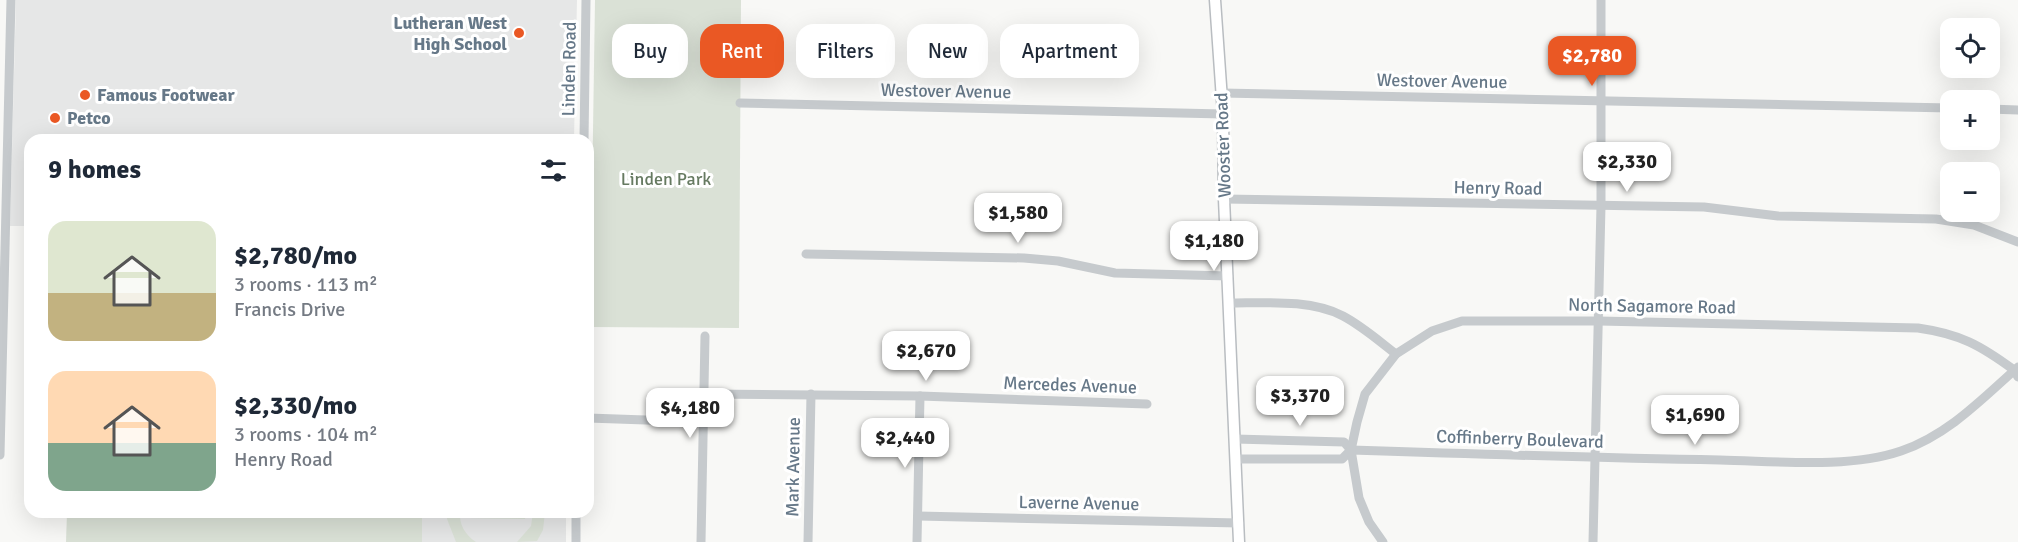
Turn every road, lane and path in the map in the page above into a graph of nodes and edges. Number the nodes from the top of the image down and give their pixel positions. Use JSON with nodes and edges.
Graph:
{"nodes":[{"id":1,"x":11,"y":0,"type":"edge"},
{"id":2,"x":586,"y":0,"type":"edge"},
{"id":3,"x":1215,"y":0,"type":"edge"},
{"id":4,"x":1601,"y":0,"type":"edge"},
{"id":5,"x":1222,"y":93,"type":"junction"},
{"id":6,"x":1602,"y":101,"type":"junction"},
{"id":7,"x":740,"y":103,"type":"dead end"},
{"id":8,"x":1940,"y":108,"type":"edge"},
{"id":9,"x":2000,"y":109,"type":"edge"},
{"id":10,"x":2018,"y":110,"type":"edge"},
{"id":11,"x":1223,"y":114,"type":"junction"},
{"id":12,"x":584,"y":134,"type":"edge"},
{"id":13,"x":1224,"y":199,"type":"junction"},
{"id":14,"x":1601,"y":206,"type":"junction"},
{"id":15,"x":3,"y":215,"type":"edge"},
{"id":16,"x":2018,"y":242,"type":"edge"},
{"id":17,"x":806,"y":254,"type":"dead end"},
{"id":18,"x":1228,"y":276,"type":"junction"},
{"id":19,"x":1229,"y":303,"type":"junction"},
{"id":20,"x":1599,"y":321,"type":"junction"},
{"id":21,"x":705,"y":336,"type":"dead end"},
{"id":22,"x":1396,"y":354,"type":"junction"},
{"id":23,"x":1,"y":360,"type":"edge"},
{"id":24,"x":2017,"y":371,"type":"edge"},
{"id":25,"x":705,"y":394,"type":"junction"},
{"id":26,"x":811,"y":394,"type":"junction"},
{"id":27,"x":920,"y":396,"type":"junction"},
{"id":28,"x":1147,"y":404,"type":"dead end"},
{"id":29,"x":594,"y":418,"type":"edge"},
{"id":30,"x":704,"y":422,"type":"junction"},
{"id":31,"x":1234,"y":440,"type":"junction"},
{"id":32,"x":1351,"y":450,"type":"junction"},
{"id":33,"x":0,"y":455,"type":"edge"},
{"id":34,"x":1595,"y":458,"type":"junction"},
{"id":35,"x":1236,"y":459,"type":"junction"},
{"id":36,"x":918,"y":516,"type":"junction"},
{"id":37,"x":576,"y":518,"type":"edge"},
{"id":38,"x":1239,"y":523,"type":"junction"},
{"id":39,"x":576,"y":542,"type":"edge"},
{"id":40,"x":701,"y":542,"type":"edge"},
{"id":41,"x":808,"y":542,"type":"edge"},
{"id":42,"x":917,"y":542,"type":"edge"},
{"id":43,"x":1239,"y":542,"type":"edge"},
{"id":44,"x":1383,"y":542,"type":"edge"},
{"id":45,"x":1593,"y":542,"type":"edge"}],
"edges":[{"from":1,"to":15,"type":"street"},
{"from":2,"to":12,"type":"street","name":"Linden Road"},
{"from":3,"to":5,"type":"main road","name":"Wooster Road"},
{"from":4,"to":6,"type":"street"},
{"from":5,"to":6,"type":"street","name":"Westover Avenue"},
{"from":5,"to":11,"type":"main road","name":"Wooster Road"},
{"from":6,"to":8,"type":"street","name":"Westover Avenue"},
{"from":6,"to":14,"type":"street"},
{"from":7,"to":11,"type":"street","name":"Westover Avenue"},
{"from":9,"to":10,"type":"street"},
{"from":11,"to":13,"type":"main road","name":"Wooster Road"},
{"from":13,"to":14,"type":"street","name":"Henry Road"},
{"from":13,"to":18,"type":"main road","name":"Wooster Road"},
{"from":14,"to":16,"type":"street","name":"Henry Road"},
{"from":14,"to":20,"type":"street"},
{"from":15,"to":23,"type":"street"},
{"from":17,"to":18,"type":"street"},
{"from":18,"to":19,"type":"main road","name":"Wooster Road"},
{"from":19,"to":22,"type":"street"},
{"from":19,"to":31,"type":"main road","name":"Wooster Road"},
{"from":20,"to":22,"type":"street","name":"North Sagamore Road"},
{"from":20,"to":24,"type":"street","name":"North Sagamore Road"},
{"from":20,"to":34,"type":"street"},
{"from":21,"to":25,"type":"street"},
{"from":22,"to":32,"type":"street","name":"North Sagamore Road"},
{"from":23,"to":33,"type":"street"},
{"from":24,"to":34,"type":"street","name":"Coffinberry Boulevard"},
{"from":25,"to":26,"type":"street","name":"Mercedes Avenue"},
{"from":25,"to":30,"type":"street"},
{"from":26,"to":27,"type":"street","name":"Mercedes Avenue"},
{"from":26,"to":41,"type":"street","name":"Mark Avenue"},
{"from":27,"to":28,"type":"street","name":"Mercedes Avenue"},
{"from":27,"to":36,"type":"street"},
{"from":29,"to":30,"type":"street"},
{"from":30,"to":40,"type":"street"},
{"from":31,"to":32,"type":"street","name":"Coffinberry Boulevard"},
{"from":31,"to":35,"type":"main road","name":"Wooster Road"},
{"from":32,"to":34,"type":"street","name":"Coffinberry Boulevard"},
{"from":32,"to":35,"type":"street","name":"Coffinberry Boulevard"},
{"from":32,"to":44,"type":"street"},
{"from":34,"to":45,"type":"street"},
{"from":35,"to":38,"type":"main road","name":"Wooster Road"},
{"from":36,"to":38,"type":"street","name":"Laverne Avenue"},
{"from":36,"to":42,"type":"street"},
{"from":37,"to":39,"type":"street"},
{"from":38,"to":43,"type":"main road","name":"Wooster Road"}]}
